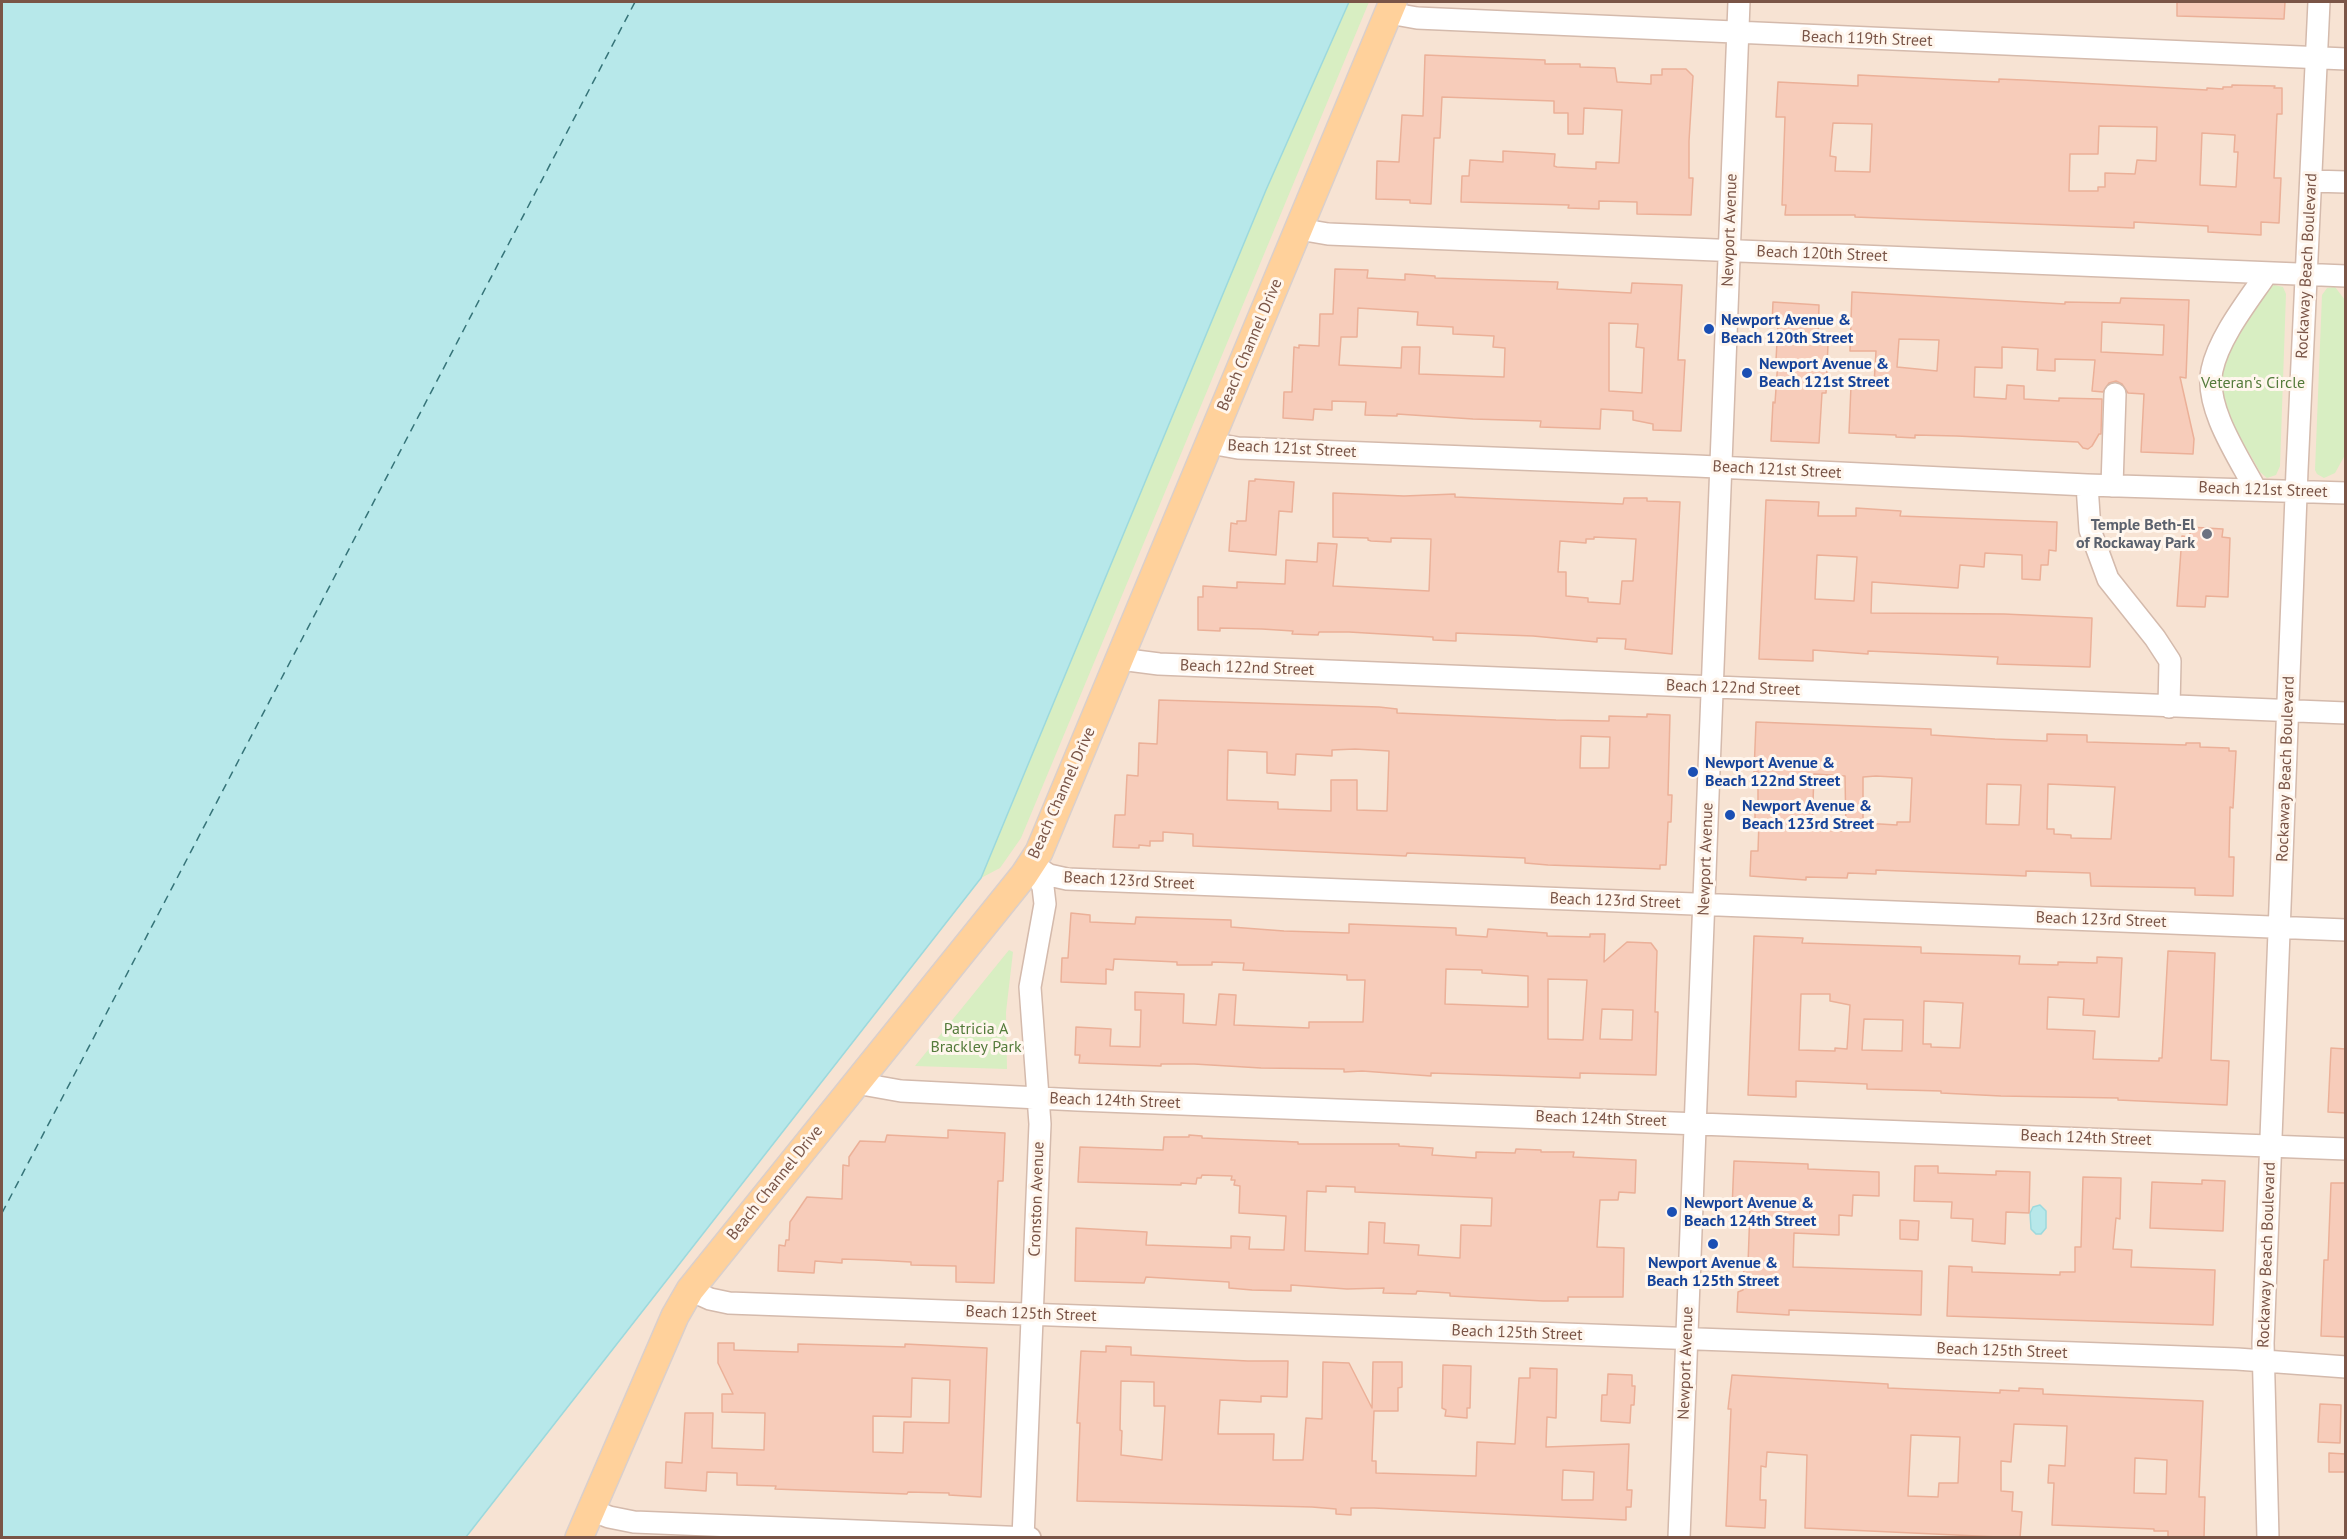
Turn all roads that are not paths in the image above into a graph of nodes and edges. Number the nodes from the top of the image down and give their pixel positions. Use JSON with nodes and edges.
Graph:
{"nodes":[{"id":1,"x":1739,"y":2,"type":"edge"},
{"id":2,"x":2319,"y":2,"type":"edge"},
{"id":3,"x":1391,"y":7,"type":"edge"},
{"id":4,"x":1738,"y":34,"type":"junction"},
{"id":5,"x":2317,"y":58,"type":"junction"},
{"id":6,"x":2346,"y":59,"type":"edge"},
{"id":7,"x":2311,"y":181,"type":"junction"},
{"id":8,"x":2346,"y":182,"type":"edge"},
{"id":9,"x":1299,"y":229,"type":"junction"},
{"id":10,"x":1730,"y":251,"type":"junction"},
{"id":11,"x":2267,"y":273,"type":"junction"},
{"id":12,"x":2306,"y":274,"type":"junction"},
{"id":13,"x":2346,"y":276,"type":"edge"},
{"id":14,"x":2115,"y":394,"type":"dead end"},
{"id":15,"x":1210,"y":442,"type":"junction"},
{"id":16,"x":1721,"y":467,"type":"junction"},
{"id":17,"x":2087,"y":485,"type":"junction"},
{"id":18,"x":2112,"y":486,"type":"junction"},
{"id":19,"x":2342,"y":487,"type":"edge"},
{"id":20,"x":2256,"y":490,"type":"junction"},
{"id":21,"x":2297,"y":492,"type":"junction"},
{"id":22,"x":1120,"y":659,"type":"junction"},
{"id":23,"x":1712,"y":688,"type":"junction"},
{"id":24,"x":2169,"y":707,"type":"junction"},
{"id":25,"x":2288,"y":711,"type":"junction"},
{"id":26,"x":2346,"y":713,"type":"edge"},
{"id":27,"x":1032,"y":864,"type":"junction"},
{"id":28,"x":1704,"y":904,"type":"junction"},
{"id":29,"x":2280,"y":927,"type":"junction"},
{"id":30,"x":2346,"y":930,"type":"edge"},
{"id":31,"x":856,"y":1083,"type":"junction"},
{"id":32,"x":1039,"y":1098,"type":"junction"},
{"id":33,"x":1695,"y":1122,"type":"junction"},
{"id":34,"x":2271,"y":1145,"type":"junction"},
{"id":35,"x":2346,"y":1149,"type":"edge"},
{"id":36,"x":690,"y":1290,"type":"junction"},
{"id":37,"x":1032,"y":1314,"type":"junction"},
{"id":38,"x":1687,"y":1339,"type":"junction"},
{"id":39,"x":2263,"y":1362,"type":"junction"},
{"id":40,"x":2346,"y":1366,"type":"edge"},
{"id":41,"x":591,"y":1510,"type":"junction"},
{"id":42,"x":640,"y":1530,"type":"edge"},
{"id":43,"x":758,"y":1532,"type":"edge"},
{"id":44,"x":1023,"y":1537,"type":"edge"},
{"id":45,"x":579,"y":1538,"type":"edge"},
{"id":46,"x":1030,"y":1538,"type":"edge"},
{"id":47,"x":1679,"y":1538,"type":"edge"},
{"id":48,"x":2268,"y":1538,"type":"edge"}],
"edges":[{"from":1,"to":4,"type":"street","name":"Newport Avenue"},
{"from":2,"to":5,"type":"street","name":"Rockaway Beach Boulevard"},
{"from":3,"to":4,"type":"street","name":"Beach 119th Street"},
{"from":3,"to":9,"type":"main road","name":"Beach Channel Drive"},
{"from":4,"to":5,"type":"street","name":"Beach 119th Street"},
{"from":4,"to":10,"type":"street","name":"Newport Avenue"},
{"from":5,"to":6,"type":"street","name":"Beach 119th Street"},
{"from":5,"to":7,"type":"street","name":"Rockaway Beach Boulevard"},
{"from":7,"to":8,"type":"street"},
{"from":7,"to":12,"type":"street","name":"Rockaway Beach Boulevard"},
{"from":9,"to":10,"type":"street","name":"Beach 120th Street"},
{"from":9,"to":15,"type":"main road","name":"Beach Channel Drive"},
{"from":10,"to":11,"type":"street","name":"Beach 120th Street"},
{"from":10,"to":16,"type":"street","name":"Newport Avenue"},
{"from":11,"to":12,"type":"street","name":"Beach 120th Street"},
{"from":11,"to":20,"type":"street"},
{"from":12,"to":13,"type":"street","name":"Beach 120th Street"},
{"from":12,"to":21,"type":"street","name":"Rockaway Beach Boulevard"},
{"from":14,"to":18,"type":"street"},
{"from":15,"to":16,"type":"street","name":"Beach 121st Street"},
{"from":15,"to":22,"type":"main road","name":"Beach Channel Drive"},
{"from":16,"to":17,"type":"street","name":"Beach 121st Street"},
{"from":16,"to":23,"type":"street","name":"Newport Avenue"},
{"from":17,"to":18,"type":"street","name":"Beach 121st Street"},
{"from":17,"to":24,"type":"street"},
{"from":18,"to":20,"type":"street","name":"Beach 121st Street"},
{"from":19,"to":21,"type":"street","name":"Beach 121st Street"},
{"from":20,"to":21,"type":"street","name":"Beach 121st Street"},
{"from":21,"to":25,"type":"street","name":"Rockaway Beach Boulevard"},
{"from":22,"to":23,"type":"street","name":"Beach 122nd Street"},
{"from":22,"to":27,"type":"main road","name":"Beach Channel Drive"},
{"from":23,"to":24,"type":"street","name":"Beach 122nd Street"},
{"from":23,"to":28,"type":"street","name":"Newport Avenue"},
{"from":24,"to":25,"type":"street","name":"Beach 122nd Street"},
{"from":25,"to":26,"type":"street","name":"Beach 122nd Street"},
{"from":25,"to":29,"type":"street","name":"Rockaway Beach Boulevard"},
{"from":27,"to":28,"type":"street","name":"Beach 123rd Street"},
{"from":27,"to":31,"type":"main road","name":"Beach Channel Drive"},
{"from":27,"to":32,"type":"street","name":"Cronston Avenue"},
{"from":28,"to":29,"type":"street","name":"Beach 123rd Street"},
{"from":28,"to":33,"type":"street","name":"Newport Avenue"},
{"from":29,"to":30,"type":"street","name":"Beach 123rd Street"},
{"from":29,"to":34,"type":"street","name":"Rockaway Beach Boulevard"},
{"from":31,"to":32,"type":"street","name":"Beach 124th Street"},
{"from":31,"to":36,"type":"main road","name":"Beach Channel Drive"},
{"from":32,"to":33,"type":"street","name":"Beach 124th Street"},
{"from":32,"to":37,"type":"street","name":"Cronston Avenue"},
{"from":33,"to":34,"type":"street","name":"Beach 124th Street"},
{"from":33,"to":38,"type":"street","name":"Newport Avenue"},
{"from":34,"to":35,"type":"street","name":"Beach 124th Street"},
{"from":34,"to":39,"type":"street","name":"Rockaway Beach Boulevard"},
{"from":36,"to":37,"type":"street","name":"Beach 125th Street"},
{"from":36,"to":41,"type":"main road","name":"Beach Channel Drive"},
{"from":37,"to":38,"type":"street","name":"Beach 125th Street"},
{"from":37,"to":44,"type":"street","name":"Cronston Avenue"},
{"from":38,"to":39,"type":"street","name":"Beach 125th Street"},
{"from":38,"to":47,"type":"street","name":"Newport Avenue"},
{"from":39,"to":40,"type":"street","name":"Beach 125th Street"},
{"from":39,"to":48,"type":"street","name":"Rockaway Beach Boulevard"},
{"from":41,"to":42,"type":"street"},
{"from":41,"to":45,"type":"main road","name":"Beach Channel Drive"},
{"from":42,"to":43,"type":"street"},
{"from":43,"to":44,"type":"street"},
{"from":44,"to":46,"type":"street"}]}
